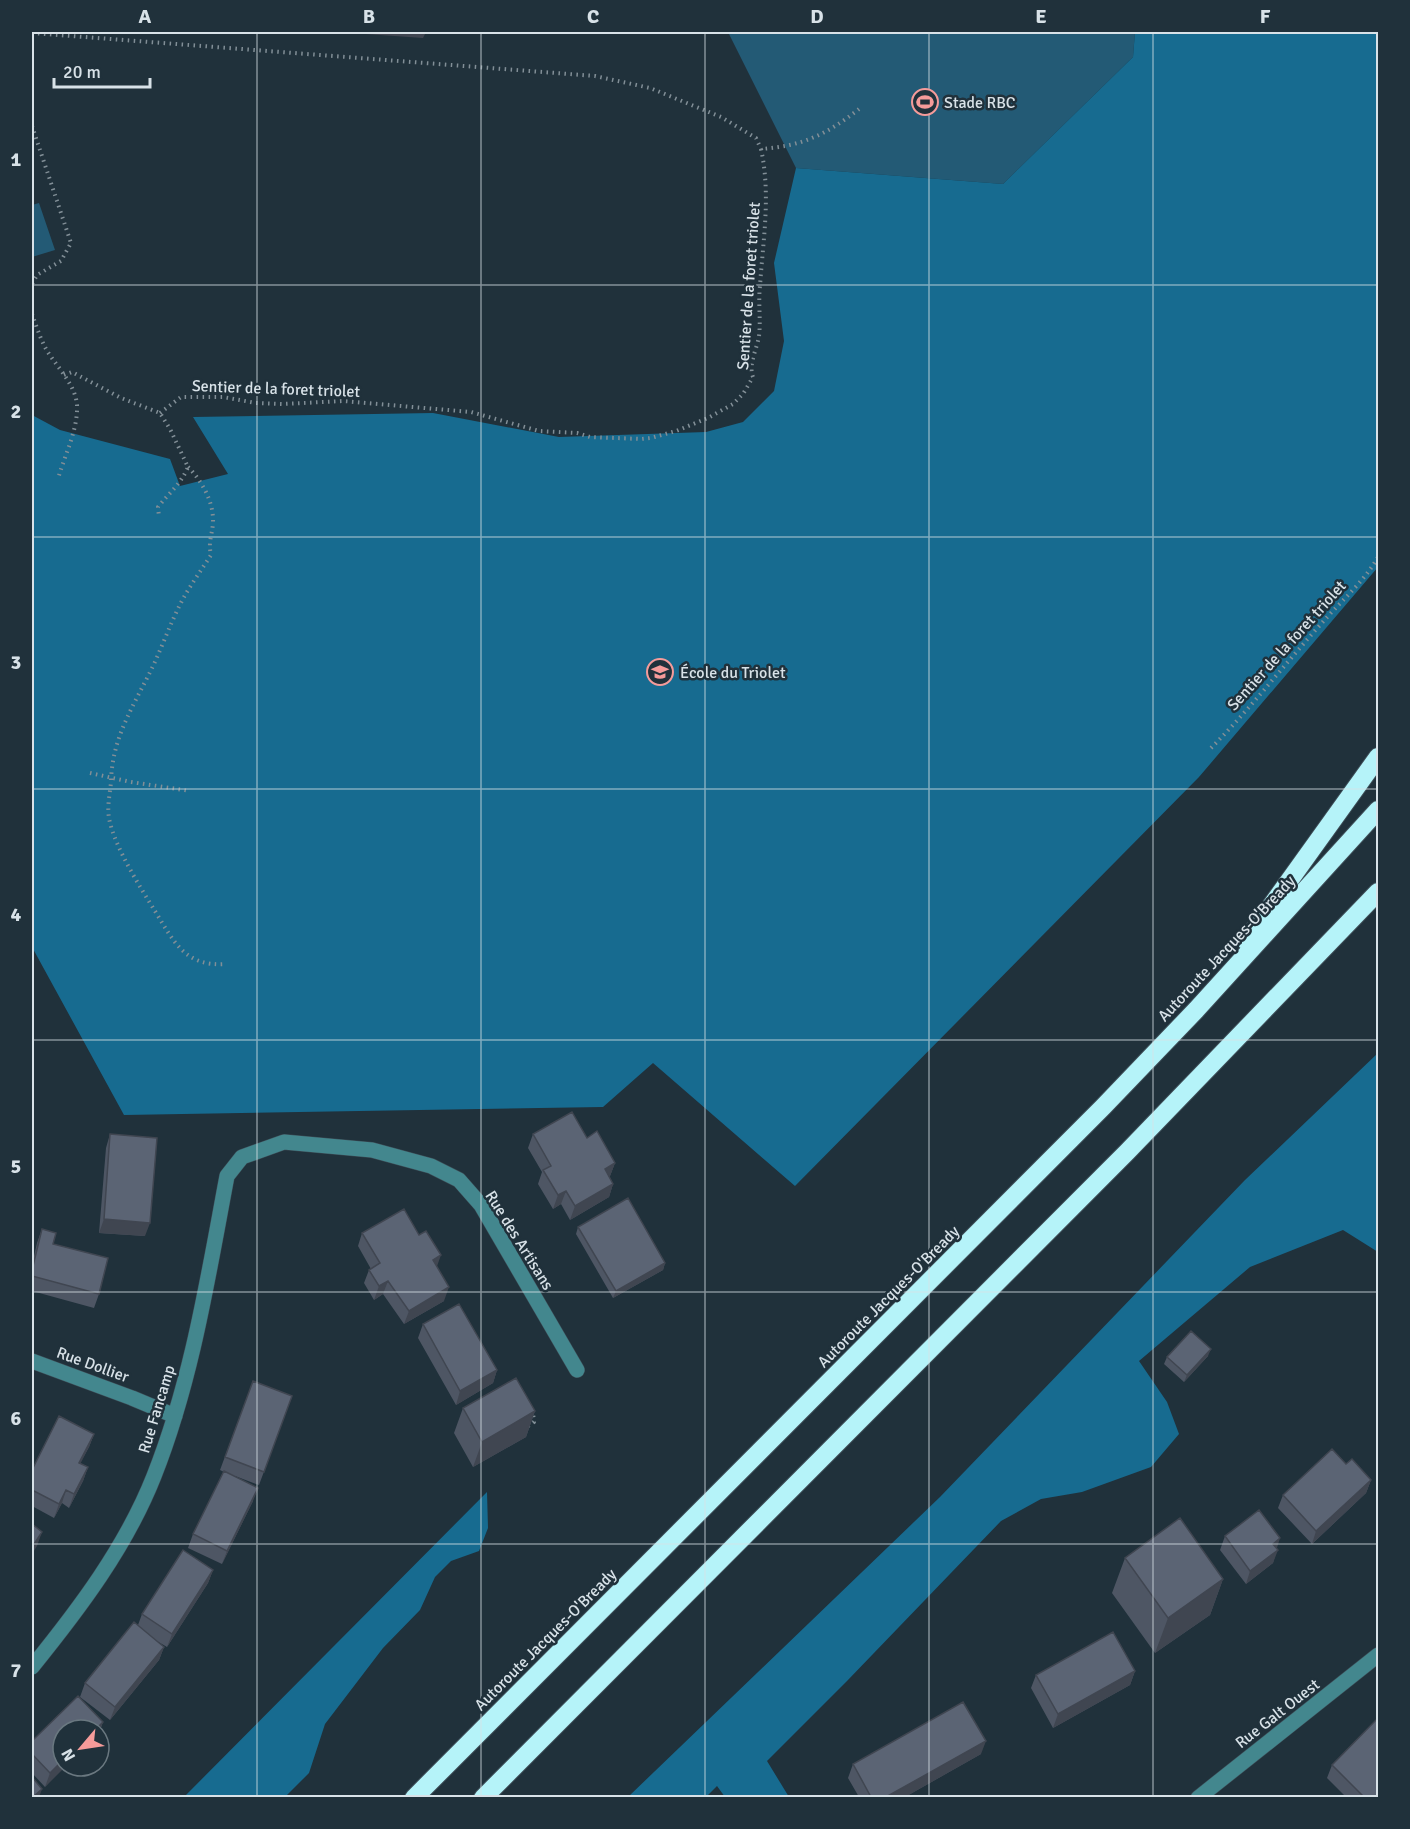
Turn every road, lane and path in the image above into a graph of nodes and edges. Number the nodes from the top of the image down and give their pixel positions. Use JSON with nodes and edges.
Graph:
{"nodes":[{"id":1,"x":32,"y":33,"type":"edge"},
{"id":2,"x":859,"y":110,"type":"dead end"},
{"id":3,"x":32,"y":126,"type":"edge"},
{"id":4,"x":761,"y":149,"type":"junction"},
{"id":5,"x":32,"y":284,"type":"edge"},
{"id":6,"x":32,"y":314,"type":"edge"},
{"id":7,"x":64,"y":375,"type":"junction"},
{"id":8,"x":160,"y":412,"type":"junction"},
{"id":9,"x":188,"y":467,"type":"junction"},
{"id":10,"x":58,"y":479,"type":"dead end"},
{"id":11,"x":1378,"y":480,"type":"edge"},
{"id":12,"x":1378,"y":492,"type":"edge"},
{"id":13,"x":159,"y":517,"type":"dead end"},
{"id":14,"x":1378,"y":557,"type":"edge"},
{"id":15,"x":1211,"y":748,"type":"dead end"},
{"id":16,"x":1378,"y":757,"type":"edge"},
{"id":17,"x":90,"y":774,"type":"dead end"},
{"id":18,"x":110,"y":778,"type":"junction"},
{"id":19,"x":190,"y":790,"type":"dead end"},
{"id":20,"x":1378,"y":810,"type":"edge"},
{"id":21,"x":1378,"y":892,"type":"edge"},
{"id":22,"x":226,"y":964,"type":"dead end"},
{"id":23,"x":1196,"y":1010,"type":"junction"},
{"id":24,"x":264,"y":1149,"type":"joint"},
{"id":25,"x":32,"y":1360,"type":"edge"},
{"id":26,"x":577,"y":1370,"type":"dead end"},
{"id":27,"x":532,"y":1408,"type":"edge"},
{"id":28,"x":174,"y":1416,"type":"junction"},
{"id":29,"x":522,"y":1429,"type":"edge"},
{"id":30,"x":1378,"y":1655,"type":"edge"},
{"id":31,"x":32,"y":1667,"type":"edge"},
{"id":32,"x":414,"y":1797,"type":"edge"},
{"id":33,"x":483,"y":1797,"type":"edge"},
{"id":34,"x":1198,"y":1797,"type":"edge"}],
"edges":[{"from":1,"to":4,"type":"path"},
{"from":2,"to":4,"type":"path"},
{"from":3,"to":5,"type":"path"},
{"from":4,"to":8,"type":"path","name":"Sentier de la foret triolet"},
{"from":6,"to":7,"type":"path"},
{"from":7,"to":8,"type":"path"},
{"from":7,"to":10,"type":"path"},
{"from":8,"to":9,"type":"path"},
{"from":9,"to":13,"type":"path"},
{"from":9,"to":18,"type":"path"},
{"from":11,"to":12,"type":"path"},
{"from":14,"to":15,"type":"path","name":"Sentier de la foret triolet"},
{"from":16,"to":23,"type":"highway"},
{"from":17,"to":18,"type":"path"},
{"from":18,"to":19,"type":"path"},
{"from":18,"to":22,"type":"path"},
{"from":20,"to":23,"type":"highway","name":"Autoroute Jacques-O'Bready"},
{"from":21,"to":33,"type":"highway"},
{"from":23,"to":32,"type":"highway","name":"Autoroute Jacques-O'Bready"},
{"from":24,"to":26,"type":"street","name":"Rue des Artisans"},
{"from":24,"to":28,"type":"street","name":"Rue Fancamp"},
{"from":25,"to":28,"type":"street","name":"Rue Dollier"},
{"from":27,"to":29,"type":"path"},
{"from":28,"to":31,"type":"street","name":"Rue Fancamp"},
{"from":30,"to":34,"type":"street","name":"Rue Galt Ouest"}]}
